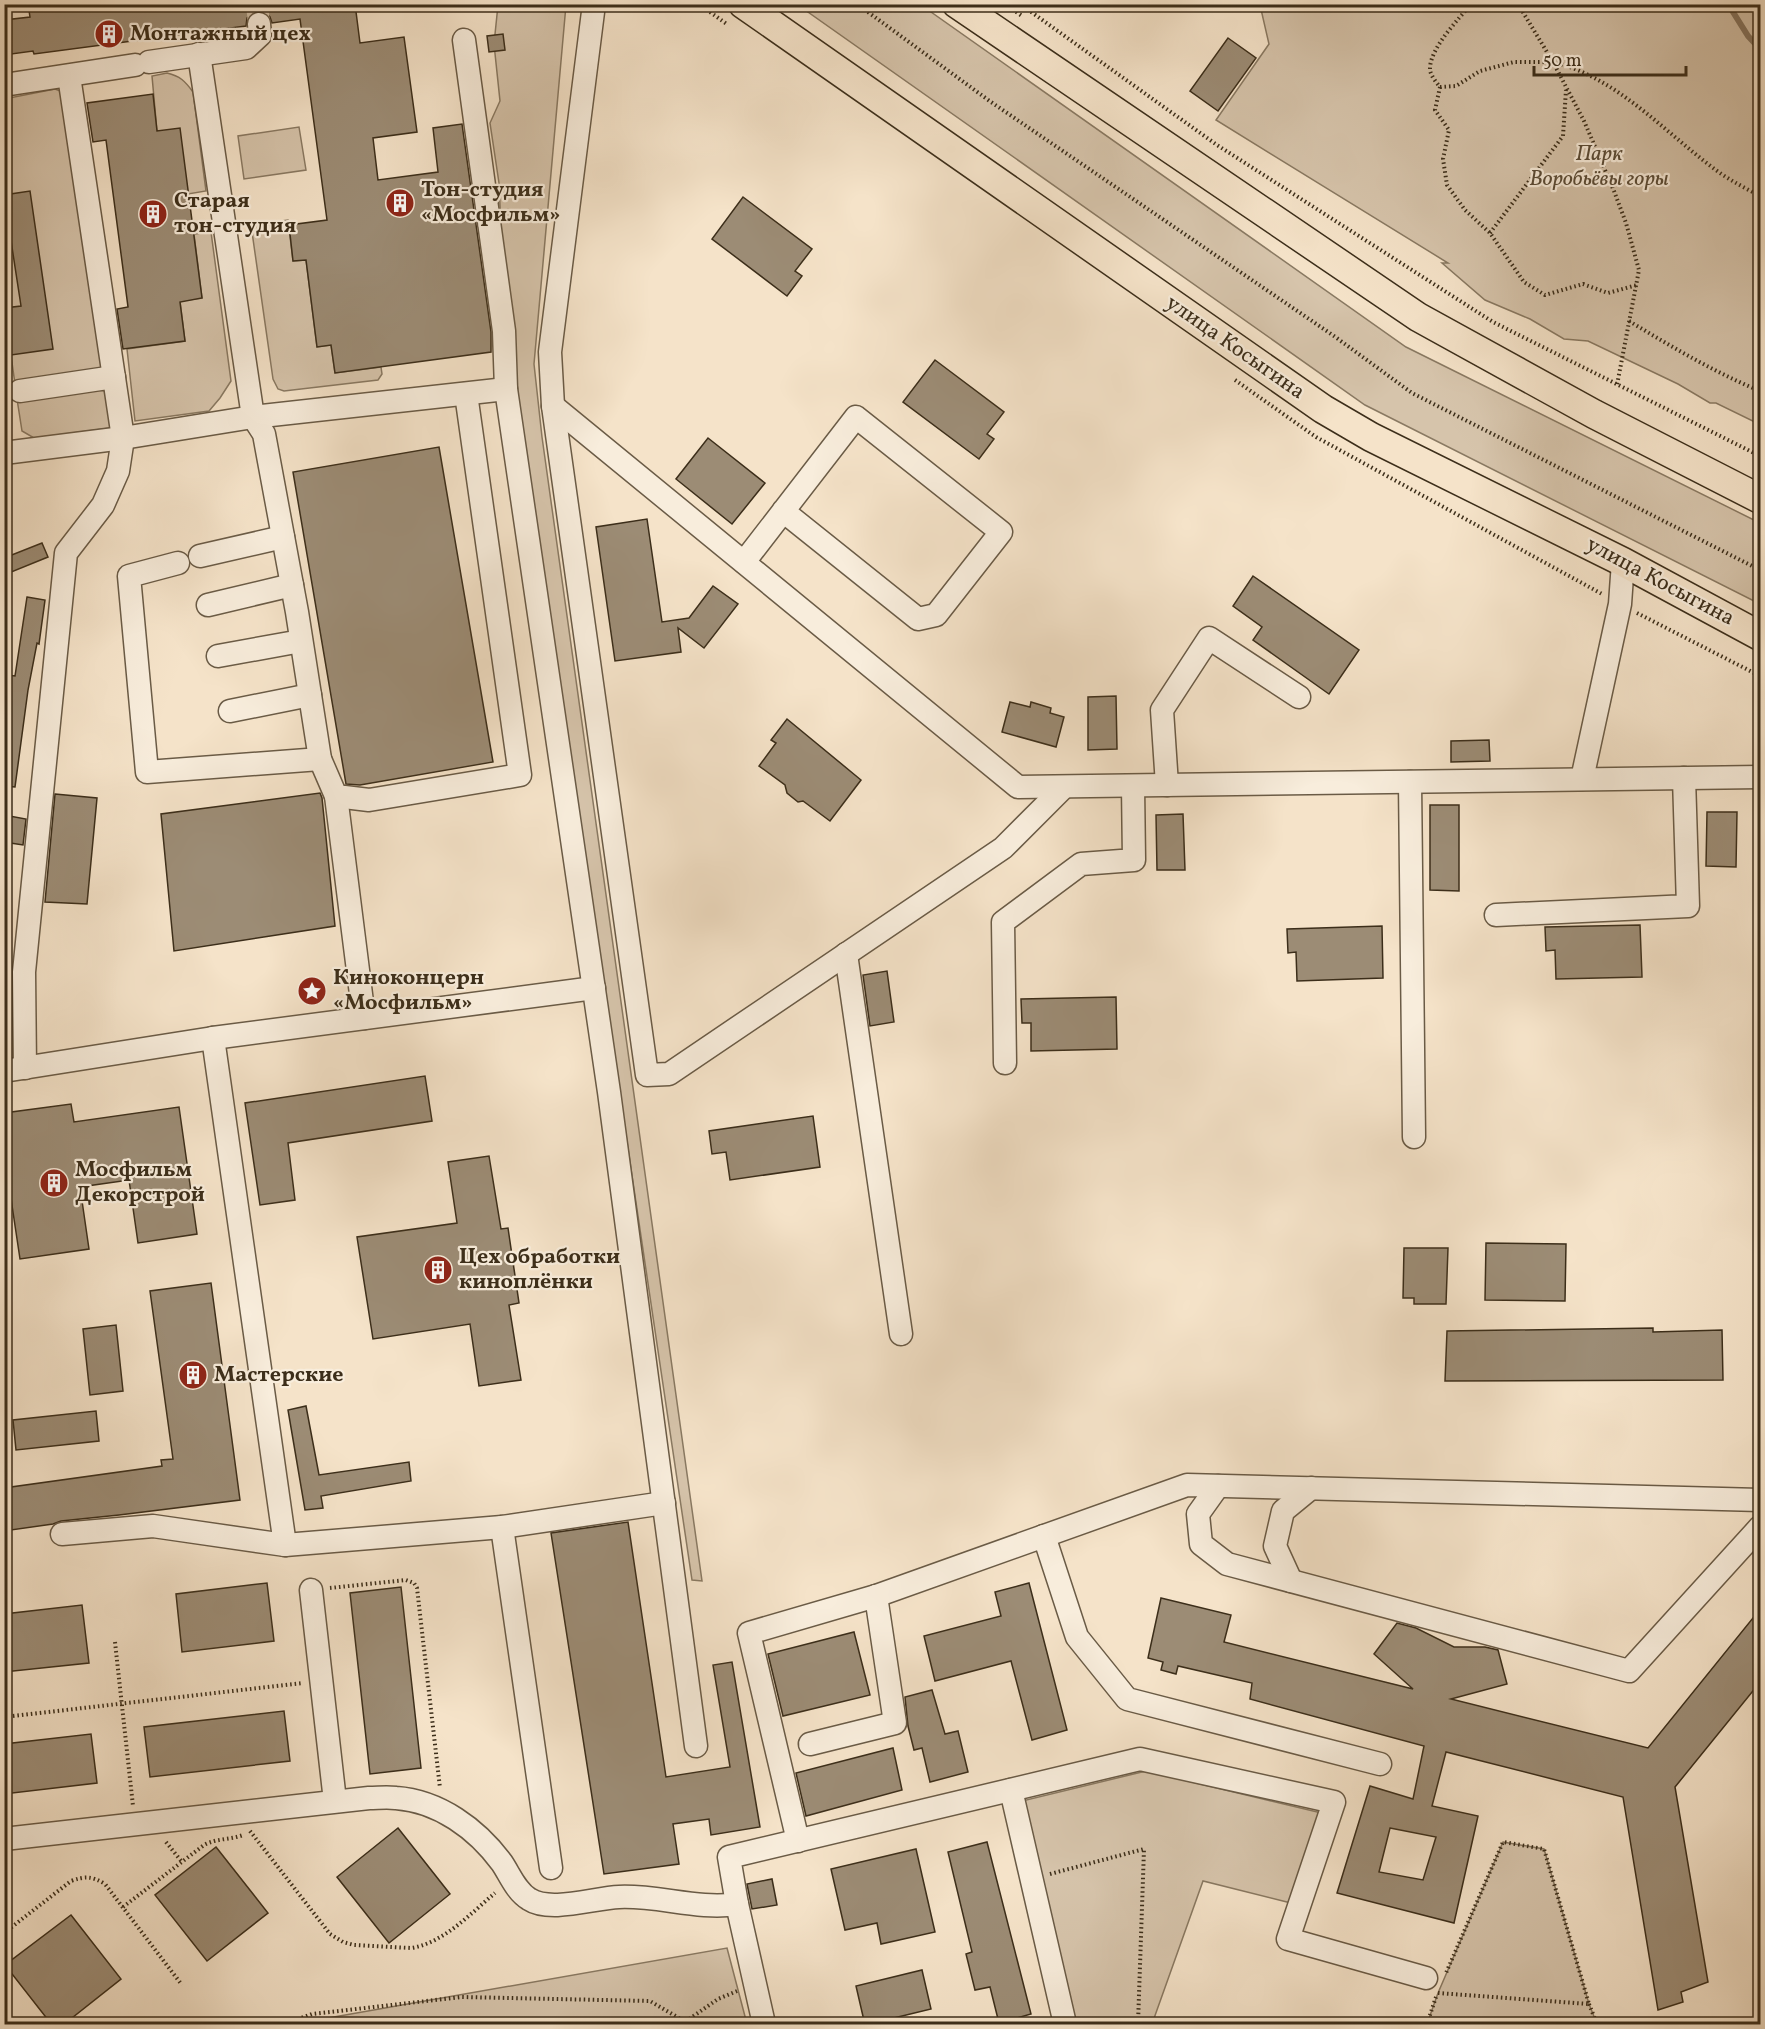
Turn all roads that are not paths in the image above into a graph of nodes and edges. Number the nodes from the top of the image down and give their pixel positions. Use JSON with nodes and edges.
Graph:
{"nodes":[{"id":1,"x":594,"y":4,"type":"edge"},
{"id":2,"x":743,"y":4,"type":"edge"},
{"id":3,"x":957,"y":4,"type":"edge"},
{"id":4,"x":259,"y":24,"type":"tunnel mouth"},
{"id":5,"x":464,"y":40,"type":"dead end"},
{"id":6,"x":199,"y":54,"type":"junction"},
{"id":7,"x":69,"y":76,"type":"junction"},
{"id":8,"x":4,"y":85,"type":"edge"},
{"id":9,"x":114,"y":377,"type":"junction"},
{"id":10,"x":506,"y":389,"type":"junction"},
{"id":11,"x":20,"y":391,"type":"dead end"},
{"id":12,"x":466,"y":394,"type":"junction"},
{"id":13,"x":553,"y":406,"type":"junction"},
{"id":14,"x":253,"y":417,"type":"junction"},
{"id":15,"x":123,"y":438,"type":"junction"},
{"id":16,"x":4,"y":453,"type":"edge"},
{"id":17,"x":1761,"y":499,"type":"edge"},
{"id":18,"x":783,"y":512,"type":"junction"},
{"id":19,"x":283,"y":537,"type":"junction"},
{"id":20,"x":200,"y":556,"type":"dead end"},
{"id":21,"x":744,"y":562,"type":"junction"},
{"id":22,"x":1623,"y":562,"type":"junction"},
{"id":23,"x":178,"y":563,"type":"dead end"},
{"id":24,"x":292,"y":585,"type":"junction"},
{"id":25,"x":208,"y":605,"type":"dead end"},
{"id":26,"x":1761,"y":636,"type":"edge"},
{"id":27,"x":301,"y":641,"type":"junction"},
{"id":28,"x":218,"y":656,"type":"dead end"},
{"id":29,"x":310,"y":695,"type":"junction"},
{"id":30,"x":1299,"y":697,"type":"dead end"},
{"id":31,"x":230,"y":711,"type":"dead end"},
{"id":32,"x":320,"y":759,"type":"junction"},
{"id":33,"x":1761,"y":777,"type":"edge"},
{"id":34,"x":1684,"y":778,"type":"junction"},
{"id":35,"x":1582,"y":779,"type":"junction"},
{"id":36,"x":1410,"y":782,"type":"junction"},
{"id":37,"x":1167,"y":785,"type":"junction"},
{"id":38,"x":1133,"y":786,"type":"junction"},
{"id":39,"x":1064,"y":787,"type":"junction"},
{"id":40,"x":336,"y":796,"type":"junction"},
{"id":41,"x":1496,"y":915,"type":"dead end"},
{"id":42,"x":846,"y":954,"type":"junction"},
{"id":43,"x":594,"y":987,"type":"junction"},
{"id":44,"x":364,"y":1018,"type":"junction"},
{"id":45,"x":213,"y":1038,"type":"junction"},
{"id":46,"x":1005,"y":1063,"type":"dead end"},
{"id":47,"x":15,"y":1069,"type":"edge"},
{"id":48,"x":1414,"y":1137,"type":"dead end"},
{"id":49,"x":901,"y":1334,"type":"dead end"},
{"id":50,"x":1218,"y":1486,"type":"junction"},
{"id":51,"x":1311,"y":1488,"type":"junction"},
{"id":52,"x":1761,"y":1500,"type":"edge"},
{"id":53,"x":664,"y":1503,"type":"junction"},
{"id":54,"x":502,"y":1527,"type":"junction"},
{"id":55,"x":1761,"y":1527,"type":"edge"},
{"id":56,"x":62,"y":1534,"type":"dead end"},
{"id":57,"x":1044,"y":1536,"type":"junction"},
{"id":58,"x":285,"y":1545,"type":"junction"},
{"id":59,"x":1291,"y":1581,"type":"junction"},
{"id":60,"x":311,"y":1590,"type":"road end"},
{"id":61,"x":876,"y":1596,"type":"junction"},
{"id":62,"x":810,"y":1744,"type":"dead end"},
{"id":63,"x":696,"y":1746,"type":"dead end"},
{"id":64,"x":1380,"y":1764,"type":"dead end"},
{"id":65,"x":1011,"y":1790,"type":"junction"},
{"id":66,"x":335,"y":1801,"type":"junction"},
{"id":67,"x":4,"y":1839,"type":"edge"},
{"id":68,"x":798,"y":1841,"type":"junction"},
{"id":69,"x":551,"y":1868,"type":"dead end"},
{"id":70,"x":737,"y":1904,"type":"junction"},
{"id":71,"x":1434,"y":1980,"type":"road end"},
{"id":72,"x":764,"y":2025,"type":"edge"},
{"id":73,"x":1065,"y":2025,"type":"edge"}],
"edges":[{"from":1,"to":13,"type":"street"},
{"from":2,"to":22,"type":"main road","name":"улица Косыгина"},
{"from":3,"to":17,"type":"main road"},
{"from":4,"to":6,"type":"street"},
{"from":5,"to":10,"type":"street"},
{"from":6,"to":7,"type":"street"},
{"from":6,"to":14,"type":"street"},
{"from":7,"to":8,"type":"street"},
{"from":7,"to":9,"type":"street"},
{"from":9,"to":11,"type":"street"},
{"from":9,"to":15,"type":"street"},
{"from":10,"to":12,"type":"street"},
{"from":10,"to":43,"type":"street"},
{"from":12,"to":14,"type":"street"},
{"from":12,"to":40,"type":"street"},
{"from":13,"to":21,"type":"street"},
{"from":13,"to":42,"type":"street"},
{"from":14,"to":15,"type":"street"},
{"from":14,"to":19,"type":"street"},
{"from":15,"to":16,"type":"street"},
{"from":15,"to":47,"type":"street"},
{"from":18,"to":18,"type":"street"},
{"from":18,"to":21,"type":"street"},
{"from":19,"to":20,"type":"street"},
{"from":19,"to":24,"type":"street"},
{"from":21,"to":39,"type":"street"},
{"from":22,"to":26,"type":"main road","name":"улица Косыгина"},
{"from":22,"to":35,"type":"street"},
{"from":23,"to":32,"type":"street"},
{"from":24,"to":25,"type":"street"},
{"from":24,"to":27,"type":"street"},
{"from":27,"to":28,"type":"street"},
{"from":27,"to":29,"type":"street"},
{"from":29,"to":31,"type":"street"},
{"from":29,"to":32,"type":"street"},
{"from":30,"to":37,"type":"street"},
{"from":32,"to":40,"type":"street"},
{"from":33,"to":34,"type":"street"},
{"from":34,"to":35,"type":"street"},
{"from":34,"to":41,"type":"street"},
{"from":35,"to":36,"type":"street"},
{"from":36,"to":37,"type":"street"},
{"from":36,"to":48,"type":"street"},
{"from":37,"to":38,"type":"street"},
{"from":38,"to":39,"type":"street"},
{"from":38,"to":46,"type":"street"},
{"from":39,"to":42,"type":"street"},
{"from":40,"to":44,"type":"street"},
{"from":42,"to":49,"type":"street"},
{"from":43,"to":44,"type":"street"},
{"from":43,"to":53,"type":"street"},
{"from":44,"to":45,"type":"street"},
{"from":45,"to":47,"type":"street"},
{"from":45,"to":58,"type":"street"},
{"from":50,"to":51,"type":"street"},
{"from":50,"to":57,"type":"street"},
{"from":50,"to":59,"type":"street"},
{"from":51,"to":52,"type":"street"},
{"from":51,"to":59,"type":"street"},
{"from":53,"to":54,"type":"street"},
{"from":53,"to":63,"type":"street"},
{"from":54,"to":58,"type":"street"},
{"from":54,"to":69,"type":"street"},
{"from":55,"to":59,"type":"street"},
{"from":56,"to":58,"type":"street"},
{"from":57,"to":61,"type":"street"},
{"from":57,"to":64,"type":"street"},
{"from":60,"to":66,"type":"street"},
{"from":61,"to":62,"type":"street"},
{"from":61,"to":68,"type":"street"},
{"from":65,"to":68,"type":"street"},
{"from":65,"to":71,"type":"street"},
{"from":65,"to":73,"type":"street"},
{"from":66,"to":67,"type":"street"},
{"from":66,"to":70,"type":"street"},
{"from":68,"to":70,"type":"street"},
{"from":70,"to":72,"type":"street"}]}
